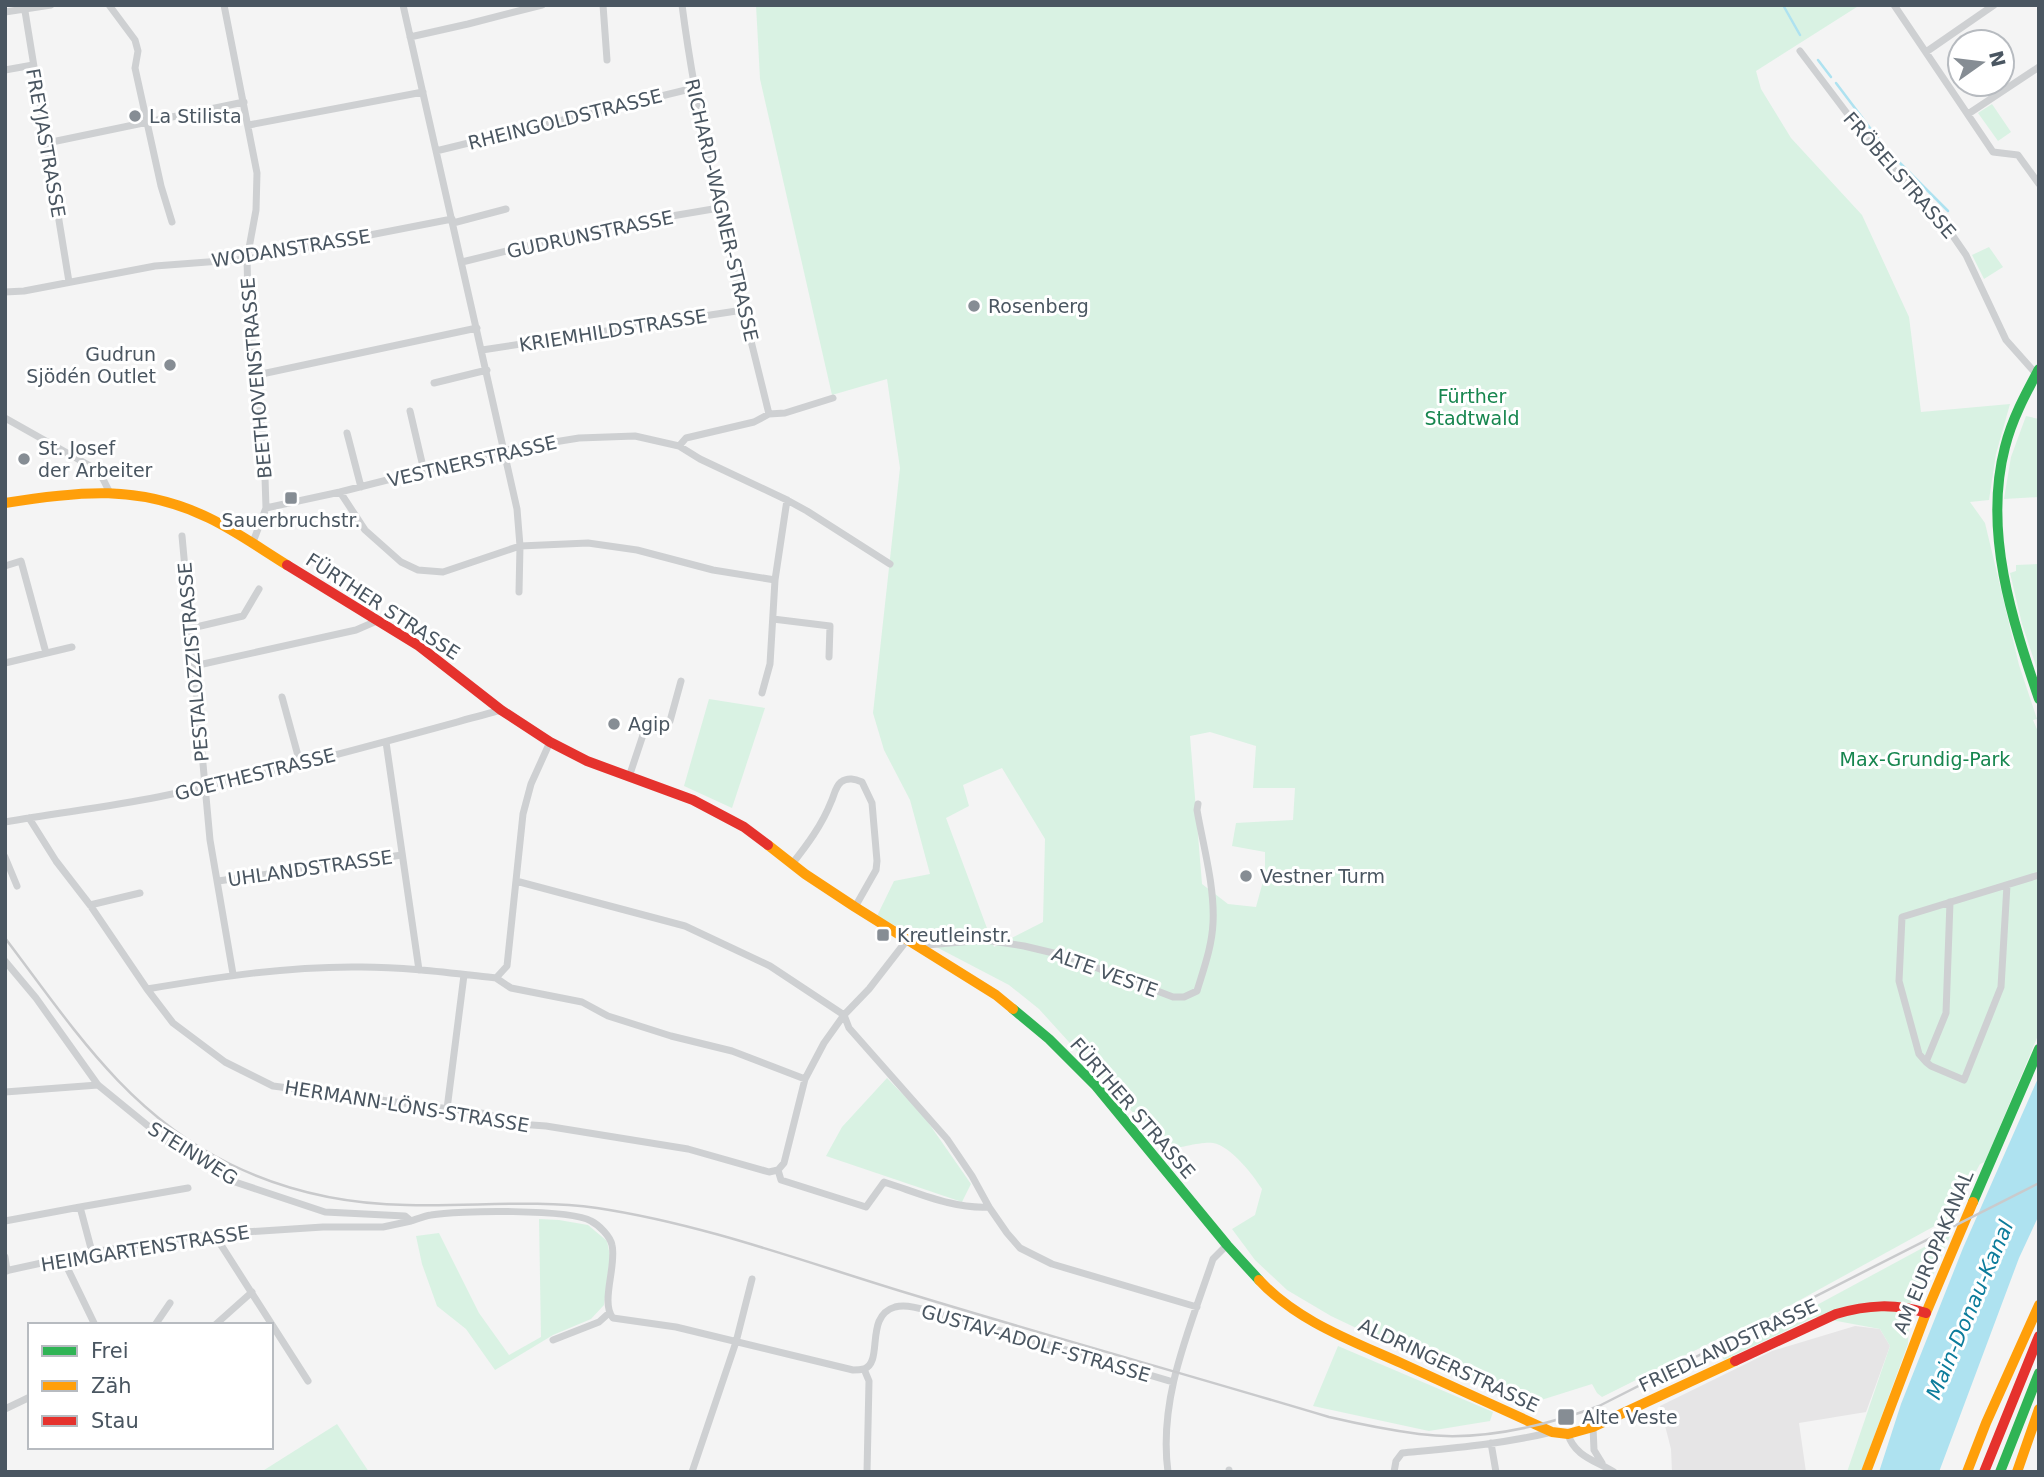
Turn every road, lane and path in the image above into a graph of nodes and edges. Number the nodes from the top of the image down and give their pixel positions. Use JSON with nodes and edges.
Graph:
{"nodes":[{"id":1,"x":51,"y":5,"type":"edge"},
{"id":2,"x":109,"y":5,"type":"edge"},
{"id":3,"x":224,"y":5,"type":"edge"},
{"id":4,"x":402,"y":5,"type":"edge"},
{"id":5,"x":542,"y":5,"type":"edge"},
{"id":6,"x":602,"y":5,"type":"edge"},
{"id":7,"x":682,"y":5,"type":"edge"},
{"id":8,"x":1894,"y":5,"type":"edge"},
{"id":9,"x":1994,"y":5,"type":"edge"},
{"id":10,"x":24,"y":7,"type":"edge"},
{"id":11,"x":5,"y":12,"type":"edge"},
{"id":12,"x":410,"y":37,"type":"junction"},
{"id":13,"x":1800,"y":51,"type":"dead end"},
{"id":14,"x":1926,"y":52,"type":"junction"},
{"id":15,"x":607,"y":60,"type":"dead end"},
{"id":16,"x":33,"y":65,"type":"junction"},
{"id":17,"x":2039,"y":67,"type":"edge"},
{"id":18,"x":5,"y":70,"type":"edge"},
{"id":19,"x":694,"y":88,"type":"junction"},
{"id":20,"x":423,"y":92,"type":"junction"},
{"id":21,"x":244,"y":102,"type":"junction"},
{"id":22,"x":1968,"y":114,"type":"junction"},
{"id":23,"x":146,"y":121,"type":"junction"},
{"id":24,"x":249,"y":125,"type":"junction"},
{"id":25,"x":47,"y":143,"type":"junction"},
{"id":26,"x":436,"y":151,"type":"junction"},
{"id":27,"x":2039,"y":184,"type":"edge"},
{"id":28,"x":719,"y":208,"type":"junction"},
{"id":29,"x":506,"y":209,"type":"dead end"},
{"id":30,"x":452,"y":221,"type":"junction"},
{"id":31,"x":172,"y":222,"type":"dead end"},
{"id":32,"x":247,"y":259,"type":"junction"},
{"id":33,"x":462,"y":262,"type":"junction"},
{"id":34,"x":69,"y":282,"type":"junction"},
{"id":35,"x":5,"y":292,"type":"edge"},
{"id":36,"x":743,"y":310,"type":"junction"},
{"id":37,"x":477,"y":328,"type":"junction"},
{"id":38,"x":482,"y":350,"type":"junction"},
{"id":39,"x":487,"y":370,"type":"junction"},
{"id":40,"x":2038,"y":373,"type":"edge"},
{"id":41,"x":257,"y":375,"type":"junction"},
{"id":42,"x":434,"y":383,"type":"dead end"},
{"id":43,"x":833,"y":398,"type":"dead end"},
{"id":44,"x":410,"y":411,"type":"dead end"},
{"id":45,"x":769,"y":414,"type":"junction"},
{"id":46,"x":5,"y":418,"type":"edge"},
{"id":47,"x":347,"y":433,"type":"dead end"},
{"id":48,"x":679,"y":446,"type":"junction"},
{"id":49,"x":505,"y":450,"type":"junction"},
{"id":50,"x":424,"y":471,"type":"junction"},
{"id":51,"x":361,"y":487,"type":"junction"},
{"id":52,"x":109,"y":491,"type":"junction"},
{"id":53,"x":340,"y":492,"type":"junction"},
{"id":54,"x":787,"y":500,"type":"junction"},
{"id":55,"x":5,"y":503,"type":"edge"},
{"id":56,"x":266,"y":508,"type":"junction"},
{"id":57,"x":182,"y":536,"type":"dead end"},
{"id":58,"x":253,"y":542,"type":"junction"},
{"id":59,"x":520,"y":546,"type":"junction"},
{"id":60,"x":890,"y":564,"type":"dead end"},
{"id":61,"x":5,"y":566,"type":"edge"},
{"id":62,"x":775,"y":580,"type":"junction"},
{"id":63,"x":259,"y":589,"type":"dead end"},
{"id":64,"x":519,"y":592,"type":"dead end"},
{"id":65,"x":773,"y":619,"type":"junction"},
{"id":66,"x":379,"y":620,"type":"junction"},
{"id":67,"x":192,"y":628,"type":"junction"},
{"id":68,"x":72,"y":647,"type":"dead end"},
{"id":69,"x":46,"y":653,"type":"junction"},
{"id":70,"x":829,"y":657,"type":"dead end"},
{"id":71,"x":5,"y":663,"type":"edge"},
{"id":72,"x":194,"y":666,"type":"junction"},
{"id":73,"x":681,"y":681,"type":"dead end"},
{"id":74,"x":762,"y":693,"type":"dead end"},
{"id":75,"x":282,"y":697,"type":"dead end"},
{"id":76,"x":2039,"y":699,"type":"edge"},
{"id":77,"x":501,"y":710,"type":"junction"},
{"id":78,"x":386,"y":742,"type":"junction"},
{"id":79,"x":550,"y":742,"type":"junction"},
{"id":80,"x":300,"y":763,"type":"junction"},
{"id":81,"x":629,"y":778,"type":"junction"},
{"id":82,"x":204,"y":787,"type":"junction"},
{"id":83,"x":1198,"y":804,"type":"dead end"},
{"id":84,"x":29,"y":818,"type":"junction"},
{"id":85,"x":5,"y":822,"type":"edge"},
{"id":86,"x":402,"y":855,"type":"junction"},
{"id":87,"x":5,"y":857,"type":"edge"},
{"id":88,"x":792,"y":864,"type":"junction"},
{"id":89,"x":2039,"y":875,"type":"edge"},
{"id":90,"x":218,"y":881,"type":"junction"},
{"id":91,"x":516,"y":881,"type":"junction"},
{"id":92,"x":2007,"y":885,"type":"junction"},
{"id":93,"x":17,"y":886,"type":"dead end"},
{"id":94,"x":141,"y":893,"type":"dead end"},
{"id":95,"x":1950,"y":902,"type":"junction"},
{"id":96,"x":90,"y":905,"type":"junction"},
{"id":97,"x":855,"y":907,"type":"junction"},
{"id":98,"x":907,"y":940,"type":"junction"},
{"id":99,"x":5,"y":961,"type":"edge"},
{"id":100,"x":419,"y":970,"type":"junction"},
{"id":101,"x":233,"y":974,"type":"junction"},
{"id":102,"x":464,"y":975,"type":"junction"},
{"id":103,"x":496,"y":978,"type":"junction"},
{"id":104,"x":146,"y":989,"type":"junction"},
{"id":105,"x":844,"y":1015,"type":"junction"},
{"id":106,"x":2039,"y":1049,"type":"edge"},
{"id":107,"x":1926,"y":1062,"type":"junction"},
{"id":108,"x":805,"y":1079,"type":"junction"},
{"id":109,"x":98,"y":1085,"type":"junction"},
{"id":110,"x":5,"y":1092,"type":"edge"},
{"id":111,"x":447,"y":1109,"type":"junction"},
{"id":112,"x":778,"y":1170,"type":"junction"},
{"id":113,"x":188,"y":1188,"type":"dead end"},
{"id":114,"x":989,"y":1207,"type":"junction"},
{"id":115,"x":80,"y":1208,"type":"junction"},
{"id":116,"x":325,"y":1212,"type":"junction"},
{"id":117,"x":5,"y":1221,"type":"edge"},
{"id":118,"x":411,"y":1221,"type":"junction"},
{"id":119,"x":323,"y":1227,"type":"junction"},
{"id":120,"x":214,"y":1234,"type":"junction"},
{"id":121,"x":1227,"y":1245,"type":"junction"},
{"id":122,"x":92,"y":1252,"type":"junction"},
{"id":123,"x":5,"y":1257,"type":"edge"},
{"id":124,"x":63,"y":1259,"type":"junction"},
{"id":125,"x":6,"y":1271,"type":"edge"},
{"id":126,"x":752,"y":1279,"type":"dead end"},
{"id":127,"x":252,"y":1293,"type":"junction"},
{"id":128,"x":170,"y":1303,"type":"dead end"},
{"id":129,"x":2039,"y":1305,"type":"edge"},
{"id":130,"x":1197,"y":1307,"type":"junction"},
{"id":131,"x":1926,"y":1313,"type":"junction"},
{"id":132,"x":611,"y":1316,"type":"junction"},
{"id":133,"x":94,"y":1323,"type":"edge"},
{"id":134,"x":156,"y":1323,"type":"edge"},
{"id":135,"x":217,"y":1323,"type":"edge"},
{"id":136,"x":271,"y":1323,"type":"edge"},
{"id":137,"x":273,"y":1326,"type":"edge"},
{"id":138,"x":1330,"y":1331,"type":"joint"},
{"id":139,"x":2039,"y":1336,"type":"edge"},
{"id":140,"x":553,"y":1340,"type":"dead end"},
{"id":141,"x":736,"y":1342,"type":"junction"},
{"id":142,"x":864,"y":1369,"type":"junction"},
{"id":143,"x":2039,"y":1373,"type":"edge"},
{"id":144,"x":308,"y":1381,"type":"dead end"},
{"id":145,"x":1173,"y":1382,"type":"junction"},
{"id":146,"x":28,"y":1398,"type":"edge"},
{"id":147,"x":5,"y":1409,"type":"edge"},
{"id":148,"x":2039,"y":1409,"type":"edge"},
{"id":149,"x":1593,"y":1427,"type":"junction"},
{"id":150,"x":1552,"y":1432,"type":"junction"},
{"id":151,"x":1568,"y":1434,"type":"junction"},
{"id":152,"x":1491,"y":1443,"type":"junction"},
{"id":153,"x":1593,"y":1445,"type":"junction"},
{"id":154,"x":1577,"y":1451,"type":"junction"},
{"id":155,"x":1604,"y":1466,"type":"junction"},
{"id":156,"x":1394,"y":1471,"type":"edge"},
{"id":157,"x":692,"y":1472,"type":"edge"},
{"id":158,"x":867,"y":1472,"type":"edge"},
{"id":159,"x":1168,"y":1472,"type":"edge"},
{"id":160,"x":1496,"y":1472,"type":"edge"},
{"id":161,"x":1614,"y":1472,"type":"edge"},
{"id":162,"x":1866,"y":1472,"type":"edge"},
{"id":163,"x":1967,"y":1472,"type":"edge"},
{"id":164,"x":1984,"y":1472,"type":"edge"},
{"id":165,"x":2000,"y":1472,"type":"edge"},
{"id":166,"x":2017,"y":1472,"type":"edge"}],
"edges":[{"from":1,"to":10,"type":"street"},
{"from":2,"to":23,"type":"street"},
{"from":3,"to":21,"type":"street","name":"BEETHOVENSTRASSE"},
{"from":4,"to":12,"type":"street"},
{"from":5,"to":12,"type":"street"},
{"from":6,"to":15,"type":"street"},
{"from":7,"to":19,"type":"street","name":"RICHARD-WAGNER-STRASSE"},
{"from":8,"to":14,"type":"street"},
{"from":9,"to":14,"type":"street"},
{"from":10,"to":11,"type":"street"},
{"from":10,"to":16,"type":"street","name":"FREYJASTRASSE"},
{"from":12,"to":20,"type":"street"},
{"from":13,"to":40,"type":"street","name":"FRÖBELSTRASSE"},
{"from":14,"to":22,"type":"street"},
{"from":16,"to":18,"type":"street"},
{"from":16,"to":25,"type":"street","name":"FREYJASTRASSE"},
{"from":17,"to":22,"type":"street"},
{"from":19,"to":26,"type":"street","name":"RHEINGOLDSTRASSE"},
{"from":19,"to":28,"type":"street","name":"RICHARD-WAGNER-STRASSE"},
{"from":20,"to":24,"type":"street"},
{"from":20,"to":26,"type":"street"},
{"from":21,"to":23,"type":"street"},
{"from":21,"to":24,"type":"street","name":"BEETHOVENSTRASSE"},
{"from":22,"to":27,"type":"street"},
{"from":23,"to":25,"type":"street"},
{"from":23,"to":31,"type":"street"},
{"from":24,"to":32,"type":"street","name":"BEETHOVENSTRASSE"},
{"from":25,"to":34,"type":"street","name":"FREYJASTRASSE"},
{"from":26,"to":30,"type":"street"},
{"from":28,"to":33,"type":"street","name":"GUDRUNSTRASSE"},
{"from":28,"to":36,"type":"street","name":"RICHARD-WAGNER-STRASSE"},
{"from":29,"to":30,"type":"street","name":"WODANSTRASSE"},
{"from":30,"to":32,"type":"street","name":"WODANSTRASSE"},
{"from":30,"to":33,"type":"street"},
{"from":32,"to":34,"type":"street","name":"WODANSTRASSE"},
{"from":32,"to":41,"type":"street","name":"BEETHOVENSTRASSE"},
{"from":33,"to":37,"type":"street"},
{"from":34,"to":35,"type":"street","name":"WODANSTRASSE"},
{"from":36,"to":38,"type":"street","name":"KRIEMHILDSTRASSE"},
{"from":36,"to":45,"type":"street","name":"RICHARD-WAGNER-STRASSE"},
{"from":37,"to":38,"type":"street"},
{"from":37,"to":41,"type":"street"},
{"from":38,"to":39,"type":"street"},
{"from":39,"to":42,"type":"street"},
{"from":39,"to":49,"type":"street"},
{"from":40,"to":76,"type":"main road"},
{"from":41,"to":56,"type":"street","name":"BEETHOVENSTRASSE"},
{"from":43,"to":45,"type":"street"},
{"from":44,"to":50,"type":"street"},
{"from":45,"to":48,"type":"street"},
{"from":46,"to":52,"type":"street"},
{"from":47,"to":51,"type":"street"},
{"from":48,"to":49,"type":"street","name":"VESTNERSTRASSE"},
{"from":48,"to":54,"type":"street","name":"VESTNERSTRASSE"},
{"from":49,"to":50,"type":"street","name":"VESTNERSTRASSE"},
{"from":49,"to":59,"type":"street"},
{"from":50,"to":51,"type":"street","name":"VESTNERSTRASSE"},
{"from":51,"to":53,"type":"street","name":"VESTNERSTRASSE"},
{"from":52,"to":55,"type":"main road","name":"FÜRTHER STRASSE"},
{"from":52,"to":58,"type":"main road","name":"FÜRTHER STRASSE"},
{"from":53,"to":56,"type":"street","name":"VESTNERSTRASSE"},
{"from":53,"to":59,"type":"street"},
{"from":54,"to":60,"type":"street","name":"VESTNERSTRASSE"},
{"from":54,"to":62,"type":"street"},
{"from":56,"to":58,"type":"street","name":"BEETHOVENSTRASSE"},
{"from":57,"to":67,"type":"street","name":"PESTALOZZISTRASSE"},
{"from":58,"to":66,"type":"main road","name":"FÜRTHER STRASSE"},
{"from":59,"to":62,"type":"street"},
{"from":59,"to":64,"type":"street"},
{"from":61,"to":69,"type":"street"},
{"from":62,"to":65,"type":"street"},
{"from":63,"to":67,"type":"street"},
{"from":65,"to":70,"type":"street"},
{"from":65,"to":74,"type":"street"},
{"from":66,"to":72,"type":"street"},
{"from":66,"to":77,"type":"main road","name":"FÜRTHER STRASSE"},
{"from":67,"to":72,"type":"street","name":"PESTALOZZISTRASSE"},
{"from":68,"to":69,"type":"street"},
{"from":69,"to":71,"type":"street"},
{"from":72,"to":82,"type":"street","name":"PESTALOZZISTRASSE"},
{"from":73,"to":81,"type":"street"},
{"from":75,"to":80,"type":"street"},
{"from":77,"to":78,"type":"street","name":"GOETHESTRASSE"},
{"from":77,"to":79,"type":"main road","name":"FÜRTHER STRASSE"},
{"from":78,"to":80,"type":"street","name":"GOETHESTRASSE"},
{"from":78,"to":86,"type":"street"},
{"from":79,"to":81,"type":"main road","name":"FÜRTHER STRASSE"},
{"from":79,"to":91,"type":"street"},
{"from":80,"to":82,"type":"street","name":"GOETHESTRASSE"},
{"from":81,"to":88,"type":"main road","name":"FÜRTHER STRASSE"},
{"from":82,"to":84,"type":"street","name":"GOETHESTRASSE"},
{"from":82,"to":90,"type":"street","name":"PESTALOZZISTRASSE"},
{"from":83,"to":98,"type":"street","name":"ALTE VESTE"},
{"from":84,"to":85,"type":"street","name":"GOETHESTRASSE"},
{"from":84,"to":96,"type":"street","name":"HERMANN-LÖNS-STRASSE"},
{"from":86,"to":90,"type":"street","name":"UHLANDSTRASSE"},
{"from":86,"to":100,"type":"street"},
{"from":87,"to":93,"type":"street"},
{"from":88,"to":97,"type":"main road","name":"FÜRTHER STRASSE"},
{"from":88,"to":97,"type":"street"},
{"from":89,"to":92,"type":"street"},
{"from":90,"to":101,"type":"street","name":"PESTALOZZISTRASSE"},
{"from":91,"to":103,"type":"street"},
{"from":91,"to":105,"type":"street"},
{"from":92,"to":95,"type":"street"},
{"from":92,"to":107,"type":"street"},
{"from":94,"to":96,"type":"street"},
{"from":95,"to":107,"type":"street"},
{"from":95,"to":107,"type":"street"},
{"from":96,"to":104,"type":"street","name":"HERMANN-LÖNS-STRASSE"},
{"from":97,"to":98,"type":"main road","name":"FÜRTHER STRASSE"},
{"from":98,"to":105,"type":"street"},
{"from":98,"to":121,"type":"main road","name":"FÜRTHER STRASSE"},
{"from":99,"to":109,"type":"street","name":"STEINWEG"},
{"from":100,"to":101,"type":"street"},
{"from":100,"to":102,"type":"street"},
{"from":101,"to":104,"type":"street"},
{"from":102,"to":103,"type":"street"},
{"from":102,"to":111,"type":"street"},
{"from":103,"to":108,"type":"street"},
{"from":104,"to":111,"type":"street","name":"HERMANN-LÖNS-STRASSE"},
{"from":105,"to":108,"type":"street"},
{"from":105,"to":114,"type":"street"},
{"from":106,"to":131,"type":"main road","name":"AM EUROPAKANAL"},
{"from":108,"to":112,"type":"street"},
{"from":109,"to":110,"type":"street"},
{"from":109,"to":116,"type":"street","name":"STEINWEG"},
{"from":111,"to":112,"type":"street","name":"HERMANN-LÖNS-STRASSE"},
{"from":112,"to":114,"type":"street"},
{"from":113,"to":115,"type":"street"},
{"from":114,"to":130,"type":"street"},
{"from":115,"to":117,"type":"street"},
{"from":115,"to":122,"type":"street"},
{"from":116,"to":118,"type":"street","name":"STEINWEG"},
{"from":116,"to":119,"type":"street"},
{"from":118,"to":119,"type":"street","name":"HEIMGARTENSTRASSE"},
{"from":118,"to":132,"type":"street","name":"STEINWEG"},
{"from":119,"to":120,"type":"street","name":"HEIMGARTENSTRASSE"},
{"from":120,"to":122,"type":"street","name":"HEIMGARTENSTRASSE"},
{"from":120,"to":127,"type":"street"},
{"from":121,"to":130,"type":"street"},
{"from":121,"to":138,"type":"main road","name":"FÜRTHER STRASSE"},
{"from":122,"to":124,"type":"street","name":"HEIMGARTENSTRASSE"},
{"from":123,"to":125,"type":"street"},
{"from":124,"to":125,"type":"street","name":"HEIMGARTENSTRASSE"},
{"from":124,"to":133,"type":"street"},
{"from":126,"to":141,"type":"street"},
{"from":127,"to":135,"type":"street"},
{"from":127,"to":136,"type":"street"},
{"from":128,"to":134,"type":"street"},
{"from":129,"to":163,"type":"main road"},
{"from":130,"to":145,"type":"street"},
{"from":131,"to":149,"type":"main road","name":"FRIEDLANDSTRASSE"},
{"from":131,"to":162,"type":"main road","name":"AM EUROPAKANAL"},
{"from":132,"to":140,"type":"street"},
{"from":132,"to":141,"type":"street"},
{"from":137,"to":144,"type":"street"},
{"from":138,"to":150,"type":"main road","name":"ALDRINGERSTRASSE"},
{"from":139,"to":164,"type":"main road"},
{"from":141,"to":142,"type":"street"},
{"from":141,"to":157,"type":"street"},
{"from":142,"to":145,"type":"street","name":"GUSTAV-ADOLF-STRASSE"},
{"from":142,"to":158,"type":"street"},
{"from":143,"to":165,"type":"main road"},
{"from":145,"to":159,"type":"street"},
{"from":146,"to":147,"type":"street"},
{"from":148,"to":166,"type":"main road"},
{"from":149,"to":151,"type":"main road","name":"FRIEDLANDSTRASSE"},
{"from":149,"to":153,"type":"street"},
{"from":150,"to":151,"type":"main road","name":"FRIEDLANDSTRASSE"},
{"from":150,"to":152,"type":"street","name":"FRIEDLANDSTRASSE"},
{"from":151,"to":154,"type":"street"},
{"from":152,"to":156,"type":"street","name":"FRIEDLANDSTRASSE"},
{"from":152,"to":160,"type":"street"},
{"from":153,"to":154,"type":"street"},
{"from":153,"to":155,"type":"street"},
{"from":154,"to":155,"type":"street"},
{"from":155,"to":161,"type":"street"}]}
